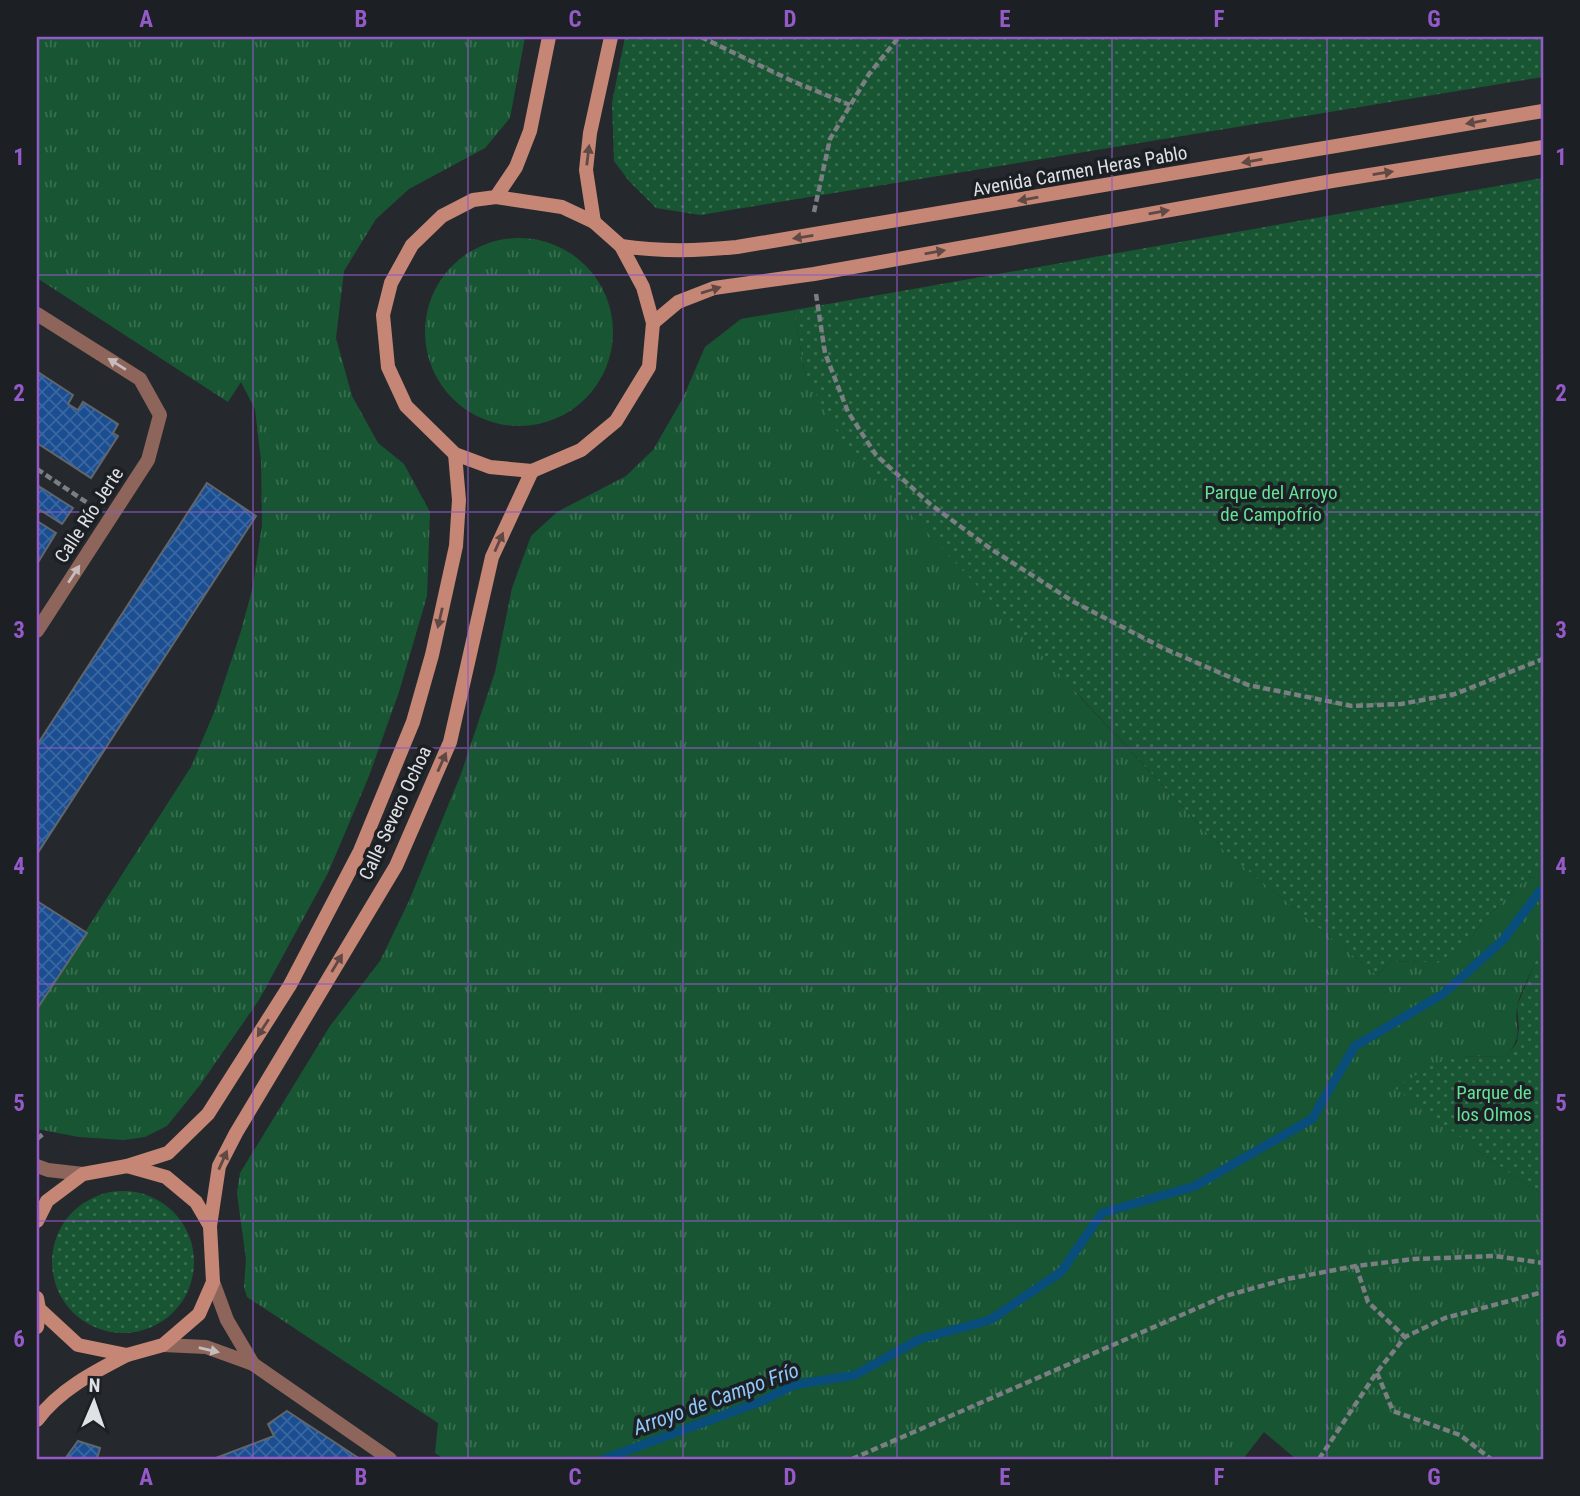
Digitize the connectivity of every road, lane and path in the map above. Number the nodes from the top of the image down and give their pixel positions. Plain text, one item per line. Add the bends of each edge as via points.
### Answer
1 (549, 37) edge
2 (611, 37) edge
3 (701, 37) edge
4 (899, 37) edge
5 (850, 105) junction
6 (1543, 111) edge
7 (1543, 147) edge
8 (496, 197) junction
9 (594, 222) junction
10 (809, 236) junction
11 (621, 246) junction
12 (814, 274) junction
13 (37, 314) edge
14 (653, 323) junction
15 (455, 454) junction
16 (37, 470) edge
17 (531, 471) junction
18 (110, 518) junction
19 (37, 631) edge
20 (1543, 659) edge
21 (44, 1133) dead end
22 (37, 1139) edge
23 (37, 1166) edge
24 (127, 1166) junction
25 (83, 1174) junction
26 (37, 1221) edge
27 (209, 1226) junction
28 (1543, 1263) edge
29 (1356, 1266) junction
30 (214, 1282) junction
31 (1543, 1292) edge
32 (38, 1303) edge
33 (37, 1327) edge
34 (1405, 1337) junction
35 (163, 1345) junction
36 (127, 1355) junction
37 (253, 1364) junction
38 (1377, 1372) junction
39 (37, 1420) edge
40 (390, 1459) edge
41 (852, 1459) edge
42 (1319, 1459) edge
43 (1491, 1459) edge

1 - 8 main road via 530,131 516,167
9 -> 2 main road via 586,170
3 - 5 path
4 - 5 path
5 - 10 path via 830,139
6 -> 10 main road, Avenida Carmen Heras Pablo
12 -> 7 main road
8 - 9 main road via 562,207
8 - 15 main road via 473,200 442,216 412,245 391,284 383,315 388,367 406,407
9 - 11 main road
10 -> 11 main road, Avenida Carmen Heras Pablo via 702,250 651,251
11 - 14 main road via 643,287
14 -> 12 main road via 678,302 714,288
12 - 20 path via 825,353 848,412 876,455 991,549 1074,602 1248,685 1352,706 1401,704 1455,694
18 -> 13 street, Calle Río Jerte via 148,460 160,415 140,379
14 - 17 main road via 649,367 616,421 581,450
15 - 17 main road via 490,467
15 -> 24 main road, Calle Severo Ochoa via 456,546 432,655 413,722 360,851 290,985 208,1114 168,1153
16 - 18 path
27 -> 17 main road, Calle Severo Ochoa via 219,1166 396,866 450,742 492,557
19 -> 18 street, Calle Río Jerte
21 - 22 path
23 - 25 street
24 - 25 main road, Calle Severo Ochoa
24 - 27 main road via 166,1177 196,1202
25 - 26 main road via 47,1201
27 - 30 main road
28 - 29 path via 1495,1256
29 - 34 path via 1368,1302
29 - 41 path via 1225,1296
30 - 35 main road via 199,1314
30 - 37 street via 227,1320
31 - 34 path via 1444,1318
32 - 33 main road
32 - 36 main road via 78,1345
34 - 38 path
35 - 36 main road
35 -> 37 street via 206,1347
36 - 39 main road via 85,1377 44,1409
37 - 40 street
38 - 42 path
38 - 43 path via 1393,1411 1460,1435

